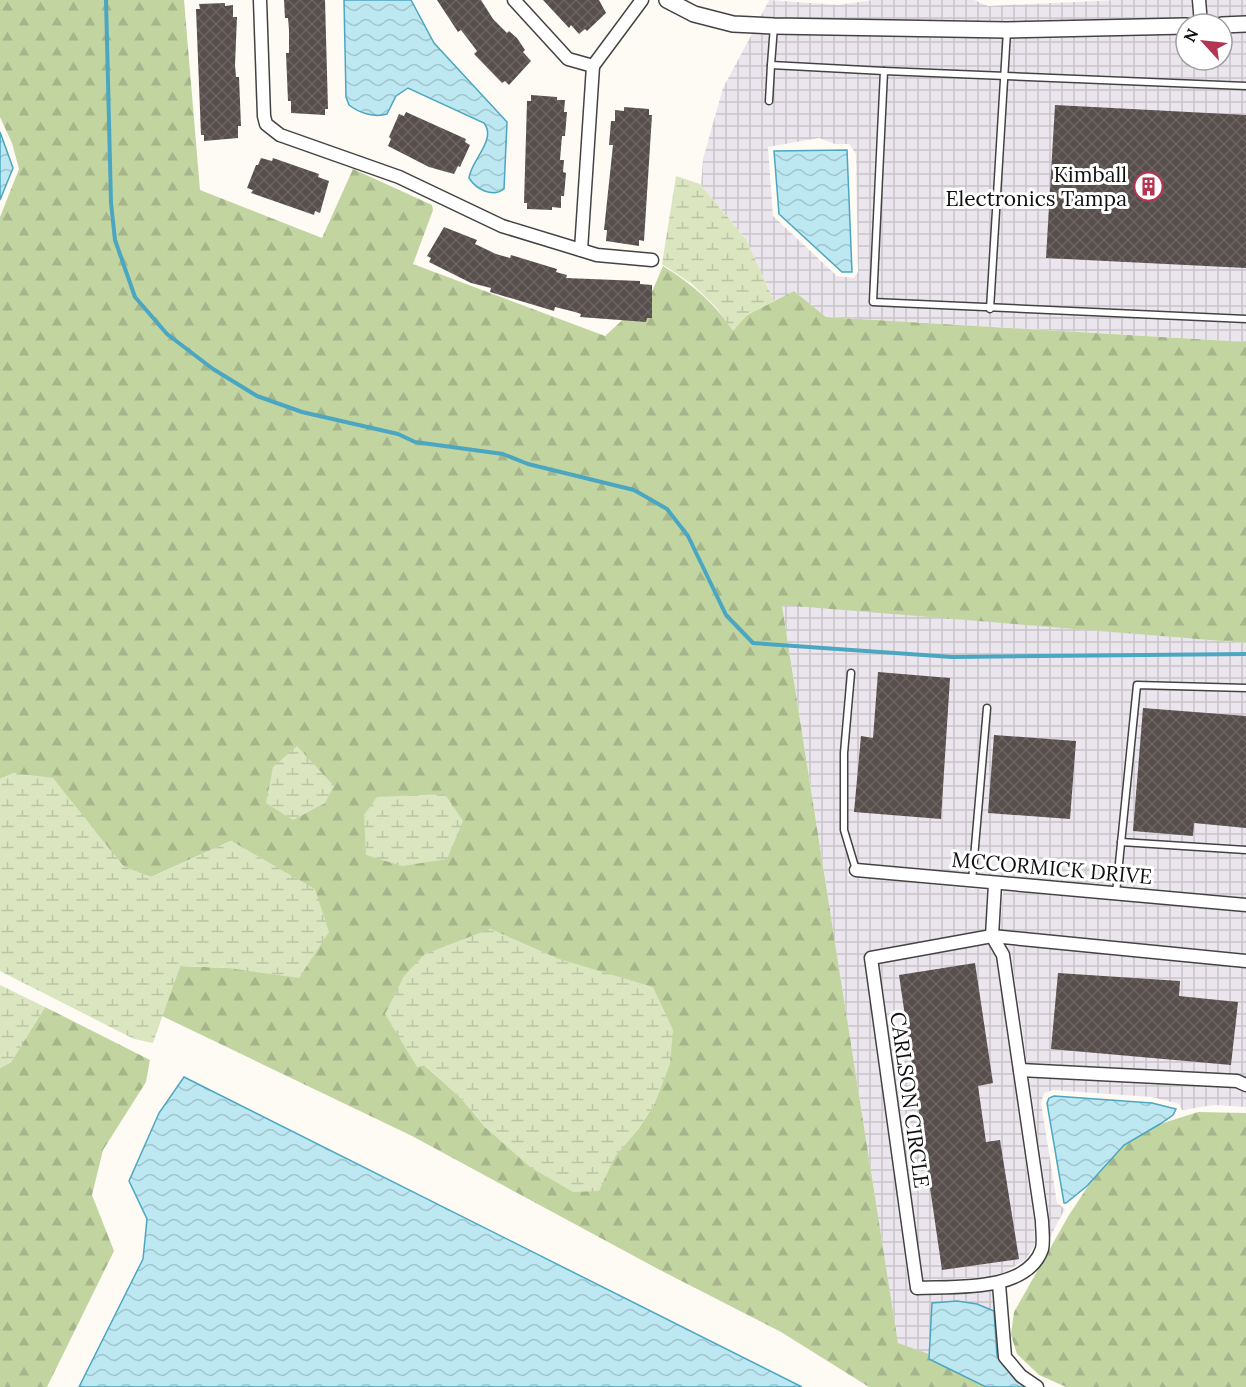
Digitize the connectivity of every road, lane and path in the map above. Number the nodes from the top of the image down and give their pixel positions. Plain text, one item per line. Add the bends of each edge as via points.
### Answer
1 (260, 0) edge
2 (514, 0) edge
3 (642, 0) edge
4 (667, 0) edge
5 (774, 26) junction
6 (1174, 26) edge
7 (1008, 30) junction
8 (771, 65) junction
9 (593, 66) junction
10 (884, 71) junction
11 (1005, 77) junction
12 (1246, 86) edge
13 (769, 101) dead end
14 (581, 250) junction
15 (652, 260) dead end
16 (990, 309) junction
17 (1246, 319) edge
18 (851, 673) dead end
19 (1246, 688) edge
20 (987, 708) dead end
21 (1121, 842) junction
22 (1246, 850) edge
23 (856, 870) joint
24 (972, 881) junction
25 (996, 884) junction
26 (1116, 893) junction
27 (1246, 905) edge
28 (992, 936) junction
29 (1246, 961) edge
30 (1020, 1070) junction
31 (1246, 1085) edge
32 (999, 1284) junction
33 (1038, 1387) edge

1 - 14 street via 264,116 274,131 399,177 502,226
2 - 9 street via 568,59
3 - 9 street
4 - 5 street via 694,14 733,24
5 - 7 street
5 - 8 lane
6 - 7 street
7 - 11 lane
8 - 10 lane
8 - 13 lane
9 - 14 street
10 - 11 lane
10 - 16 lane via 873,302
11 - 12 lane
11 - 16 lane
14 - 15 street
16 - 17 lane
18 - 23 lane via 844,753 844,831
19 - 21 lane via 1137,685
20 - 24 lane
21 - 22 lane
21 - 26 lane
23 - 24 street, MCCORMICK DRIVE
24 - 25 street, MCCORMICK DRIVE
25 - 26 street, MCCORMICK DRIVE
25 - 28 street, CARLSON CIRCLE
26 - 27 street, MCCORMICK DRIVE
28 - 29 street, CARLSON CIRCLE
28 - 30 street, CARLSON CIRCLE via 1003,955
28 - 32 street, CARLSON CIRCLE via 871,958 917,1288
30 - 31 street via 1237,1081
30 - 32 street, CARLSON CIRCLE via 1042,1221 1042,1248 1031,1266
32 - 33 street via 1005,1356

